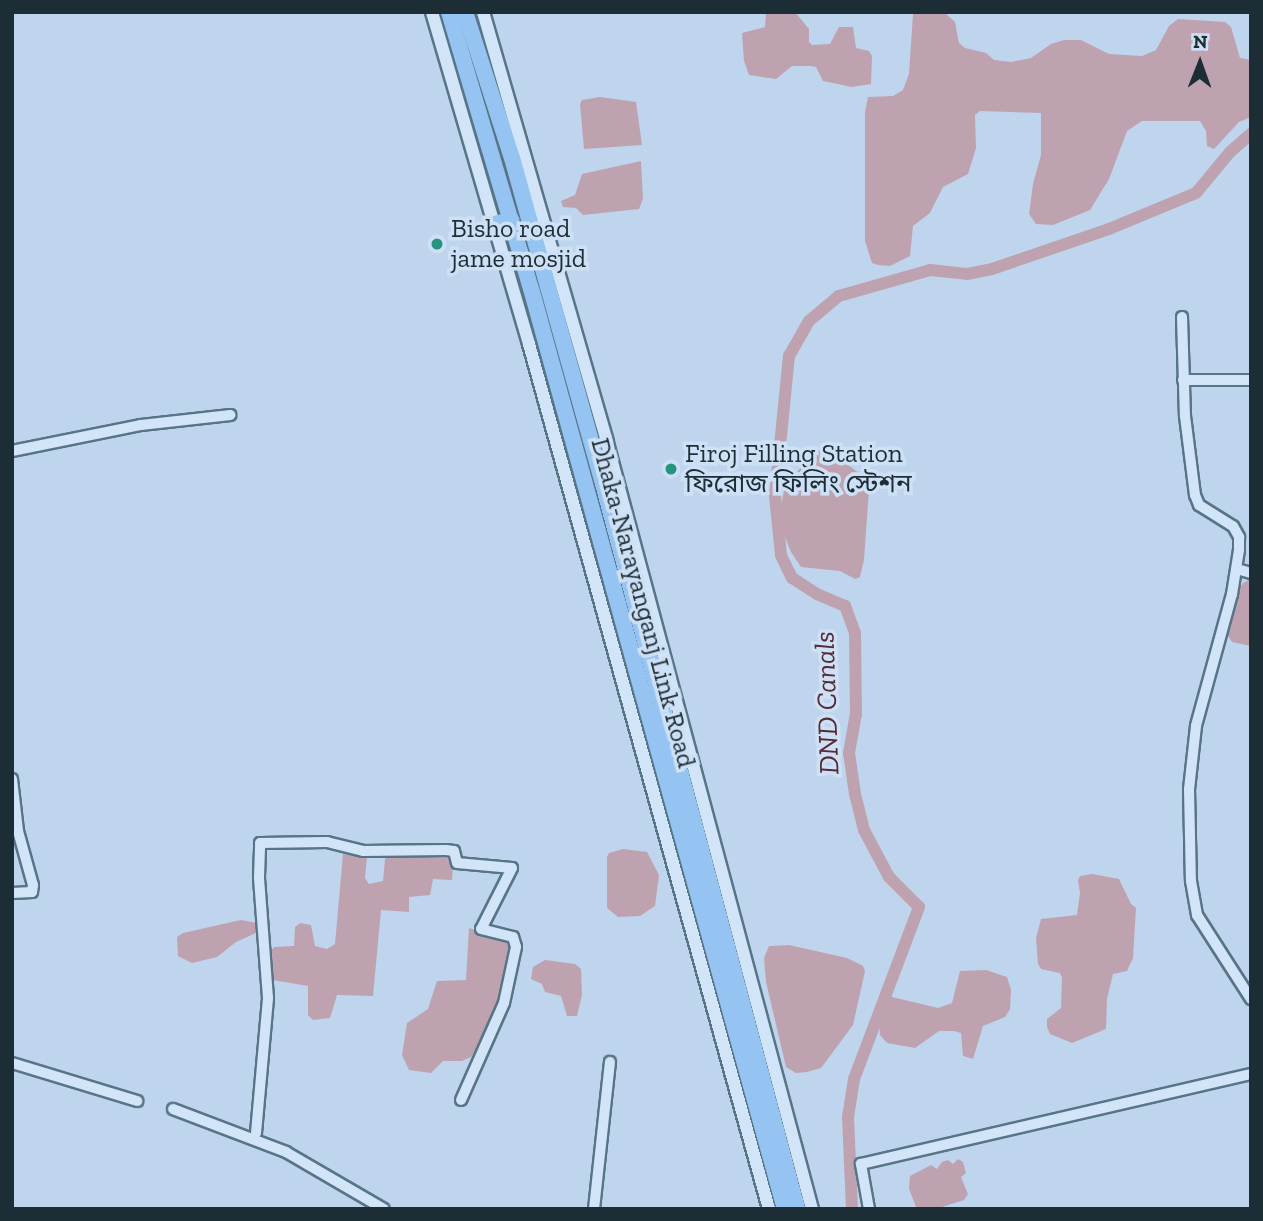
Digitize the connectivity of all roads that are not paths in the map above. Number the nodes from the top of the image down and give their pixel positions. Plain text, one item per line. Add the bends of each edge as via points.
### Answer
1 (432, 12) edge
2 (449, 12) edge
3 (465, 12) edge
4 (483, 12) edge
5 (499, 97) junction
6 (512, 220) junction
7 (494, 225) junction
8 (1182, 317) dead end
9 (537, 342) junction
10 (1183, 380) junction
11 (1251, 380) edge
12 (230, 415) dead end
13 (12, 451) edge
14 (1237, 569) junction
15 (1251, 573) edge
16 (611, 578) junction
17 (594, 582) junction
18 (12, 779) edge
19 (699, 874) junction
20 (12, 893) edge
21 (712, 922) junction
22 (1251, 999) edge
23 (610, 1062) dead end
24 (12, 1063) edge
25 (1251, 1074) edge
26 (461, 1100) dead end
27 (137, 1101) dead end
28 (173, 1109) dead end
29 (256, 1133) dead end
30 (384, 1209) edge
31 (594, 1209) edge
32 (769, 1209) edge
33 (785, 1209) edge
34 (797, 1209) edge
35 (812, 1209) edge
36 (869, 1209) edge

1 - 7 street
2 - 6 main road, Dhaka-Narayanganj Link Road
3 - 5 main road, Dhaka-Narayanganj Link Road
4 - 5 street
5 - 19 main road, Dhaka-Narayanganj Link Road via 631,563
6 - 7 main road
6 - 9 main road, Dhaka-Narayanganj Link Road
7 - 9 street
8 - 10 street
9 - 16 main road, Dhaka-Narayanganj Link Road
9 - 17 street
10 - 11 street
10 - 14 street via 1195,495 1199,505 1233,526 1239,537
12 - 13 street via 141,425
14 - 15 street
14 - 22 street via 1196,726 1189,789 1189,859 1197,915
16 - 17 main road
16 - 19 main road, Dhaka-Narayanganj Link Road
17 - 19 street
18 - 20 street via 18,831 33,885 32,892
19 - 21 main road, Dhaka-Narayanganj Link Road
19 - 32 street
19 - 35 street
21 - 33 main road, Dhaka-Narayanganj Link Road
21 - 34 main road, Dhaka-Narayanganj Link Road
23 - 31 street
24 - 27 street
25 - 36 street via 861,1164
26 - 29 street via 504,1003 516,947 513,937 481,929 512,868 457,863 454,851 446,850 363,851 327,842 260,843 268,999
28 - 30 street via 286,1152

